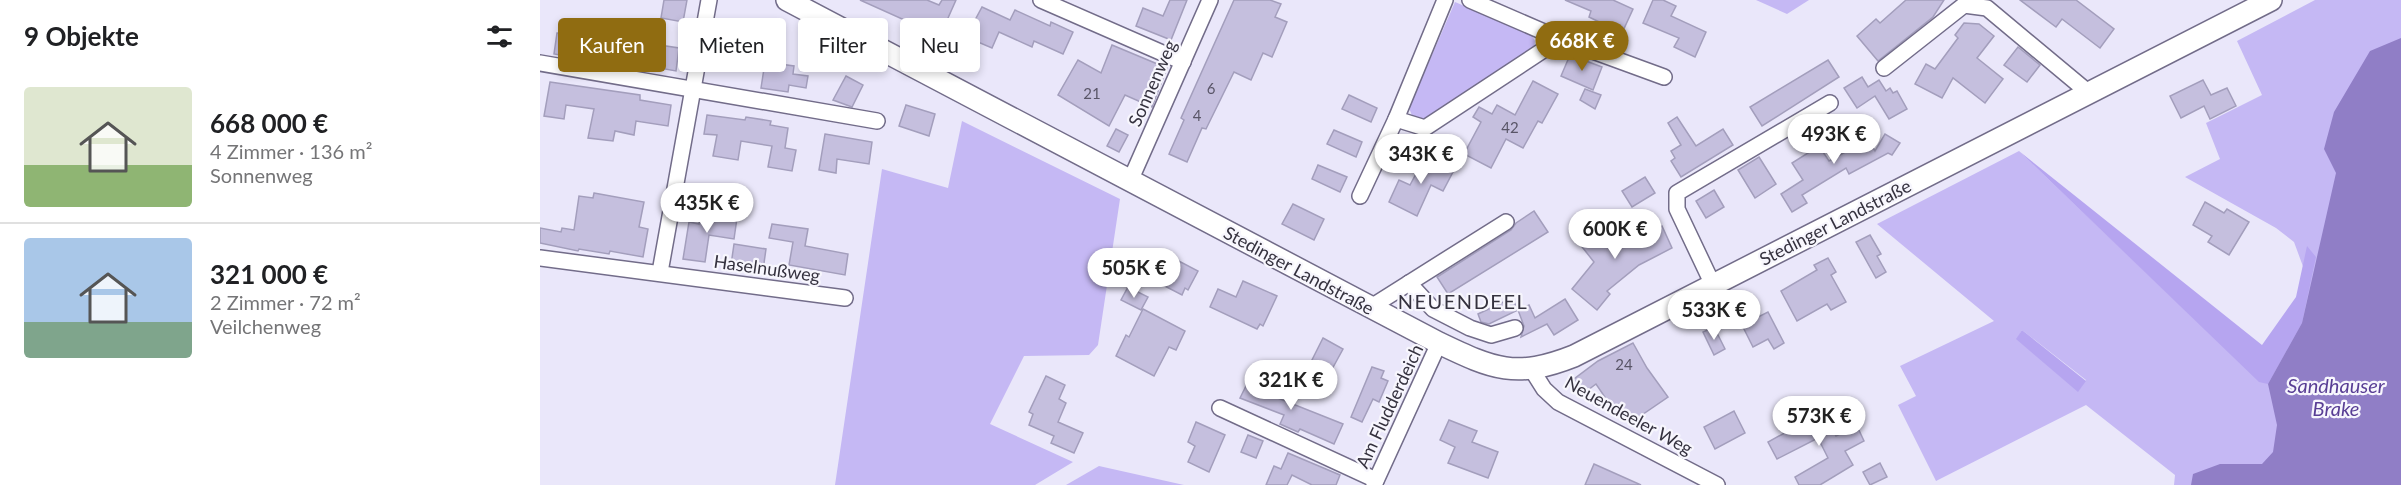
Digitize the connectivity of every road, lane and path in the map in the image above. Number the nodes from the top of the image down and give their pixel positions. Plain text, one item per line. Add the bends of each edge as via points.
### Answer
1 (709, 0) edge
2 (787, 0) edge
3 (1041, 0) edge
4 (1210, 0) edge
5 (1445, 0) edge
6 (1470, 0) edge
7 (2271, 0) edge
8 (1560, 39) junction
9 (1183, 62) junction
10 (540, 63) edge
11 (1884, 68) dead end
12 (1664, 77) dead end
13 (693, 90) junction
14 (2089, 93) junction
15 (1830, 103) dead end
16 (1396, 119) junction
17 (877, 121) dead end
18 (1130, 181) junction
19 (1360, 196) dead end
20 (1506, 222) dead end
21 (540, 258) edge
22 (660, 272) junction
23 (1409, 283) junction
24 (1713, 285) junction
25 (845, 298) dead end
26 (1371, 307) junction
27 (1515, 328) dead end
28 (1439, 343) junction
29 (1532, 370) junction
30 (1220, 408) dead end
31 (1375, 482) edge
32 (1717, 485) edge

1 - 13 street
2 - 18 main road, Stedinger Landstraße
3 - 9 street
4 - 9 street, Sonnenweg
5 - 16 street
6 - 8 street
7 - 14 main road, Stedinger Landstraße
8 - 12 street
8 - 16 street via 1425,128
9 - 18 street, Sonnenweg
10 - 13 street
11 - 14 street via 1964,5 1987,8
13 - 17 street
13 - 22 street
14 - 24 main road, Stedinger Landstraße
15 - 24 street via 1677,193 1677,209
16 - 19 street
18 - 26 main road, Stedinger Landstraße
20 - 23 street
21 - 22 street, Haselnußweg
22 - 25 street, Haselnußweg
23 - 26 street
23 - 27 street via 1433,309 1470,328 1491,335
24 - 29 main road, Stedinger Landstraße via 1574,356
26 - 28 main road, Stedinger Landstraße
28 - 29 main road, Stedinger Landstraße via 1489,365
28 - 31 street, Am Fludderdeich
29 - 32 street, Neuendeeler Weg via 1558,402
30 - 31 street

